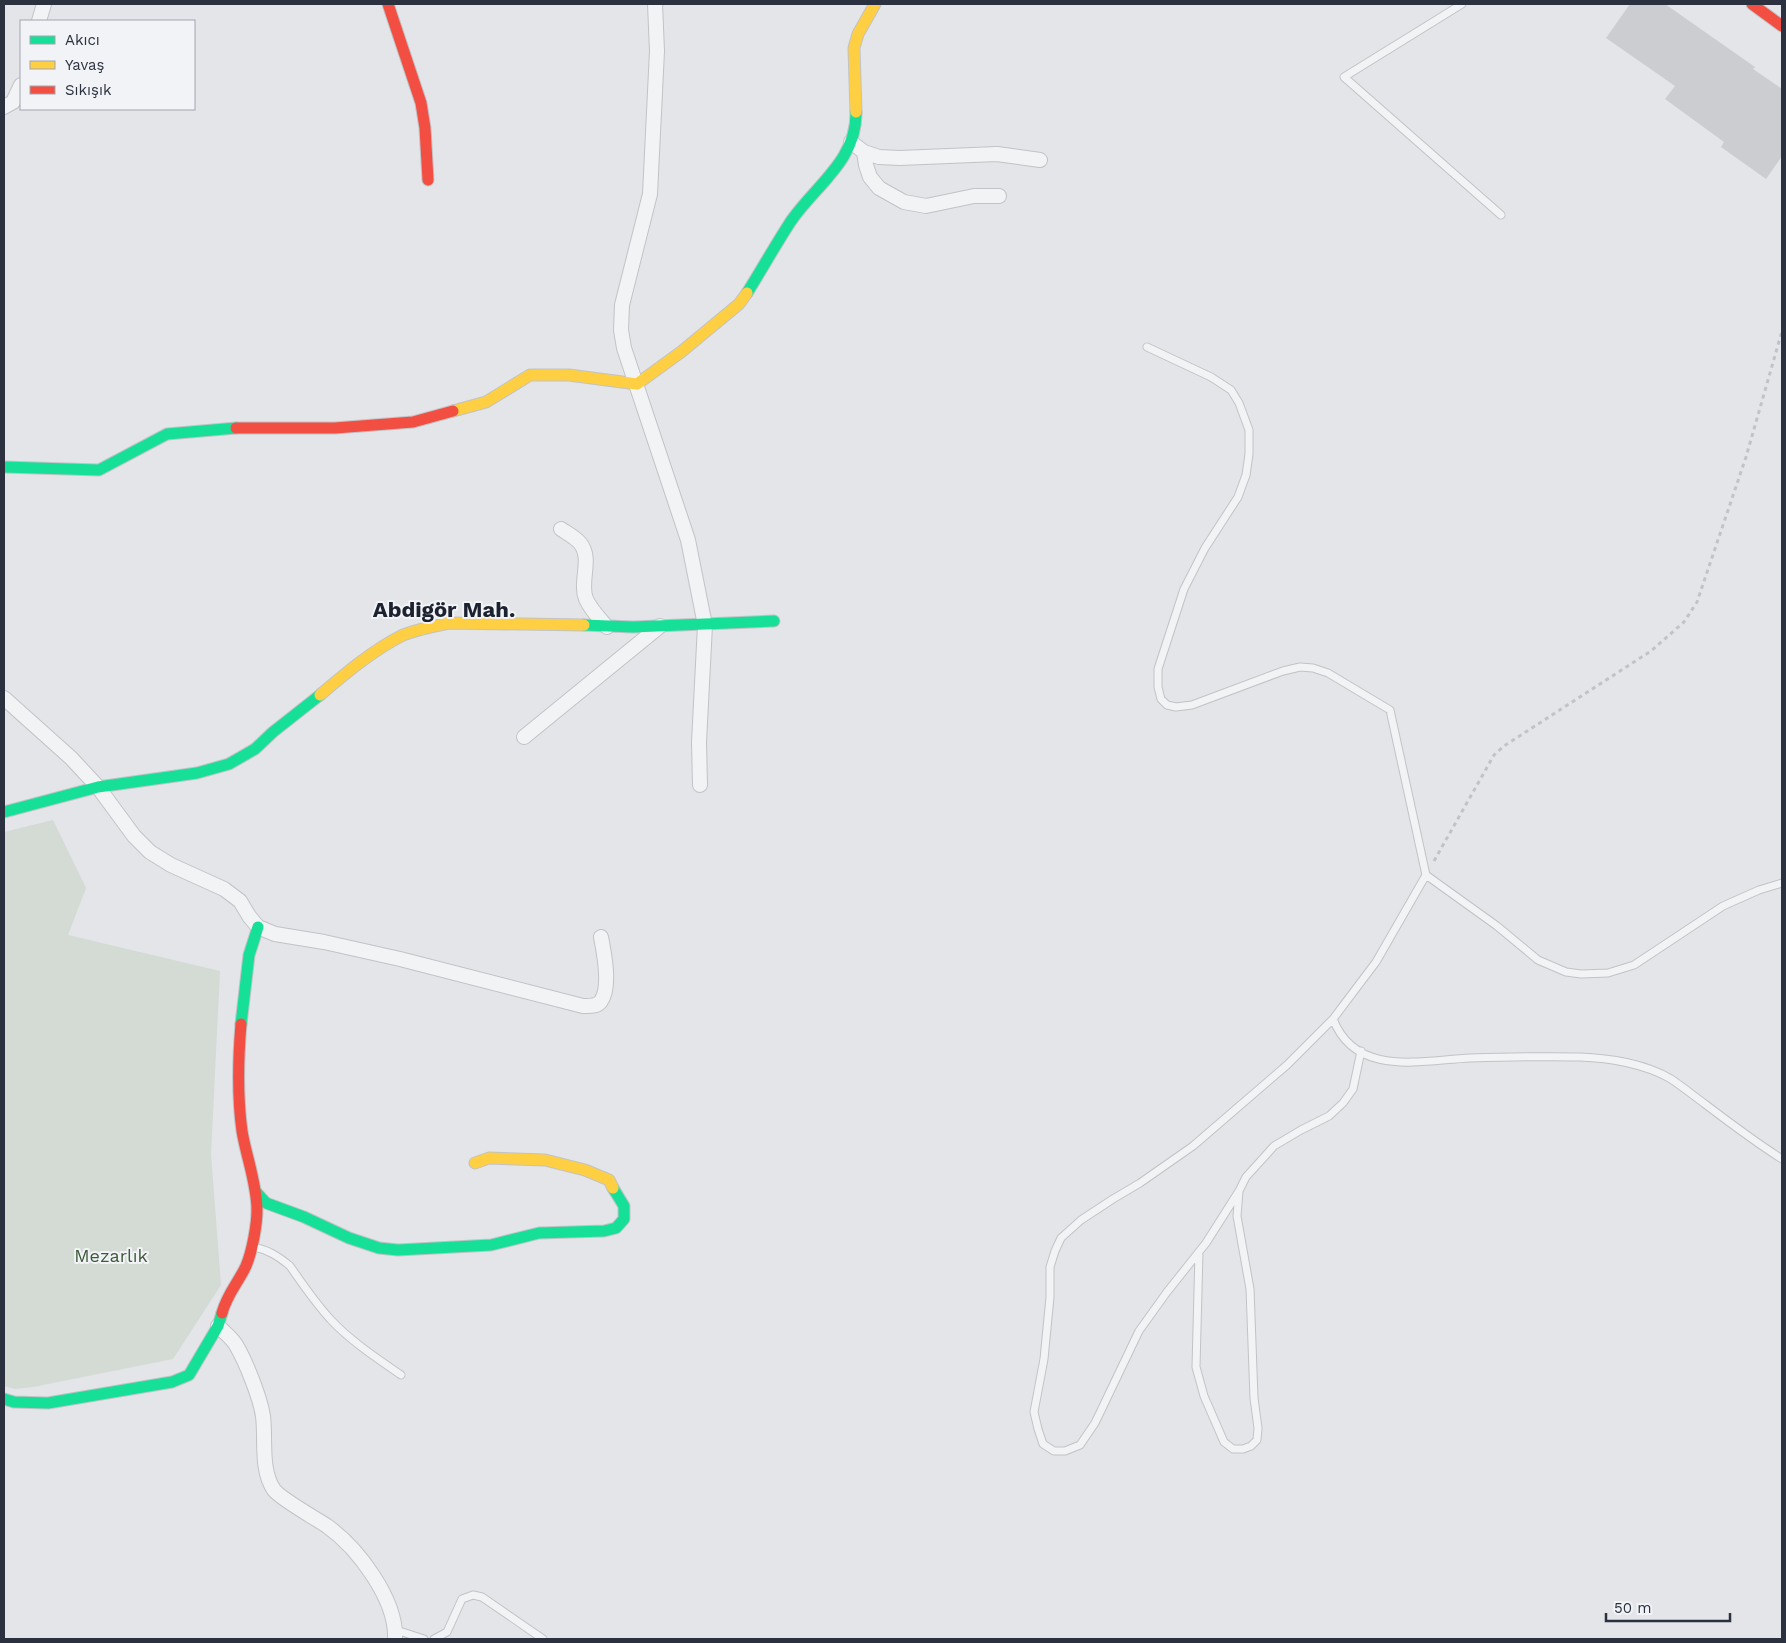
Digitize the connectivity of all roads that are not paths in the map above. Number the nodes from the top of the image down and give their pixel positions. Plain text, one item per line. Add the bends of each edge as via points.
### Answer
1 (44, 4) edge
2 (388, 4) edge
3 (654, 4) edge
4 (875, 4) edge
5 (1462, 4) edge
6 (1752, 4) edge
7 (39, 20) edge
8 (1782, 26) edge
9 (20, 87) edge
10 (4, 107) edge
11 (852, 142) junction
12 (864, 152) junction
13 (1040, 160) dead end
14 (428, 180) dead end
15 (999, 196) dead end
16 (1501, 215) dead end
17 (1147, 347) dead end
18 (637, 384) junction
19 (4, 467) edge
20 (561, 529) dead end
21 (774, 622) dead end
22 (705, 625) junction
23 (660, 626) junction
24 (607, 627) junction
25 (4, 698) edge
26 (524, 737) dead end
27 (700, 785) dead end
28 (98, 787) junction
29 (4, 812) edge
30 (1426, 875) junction
31 (1782, 883) edge
32 (258, 927) junction
33 (601, 936) dead end
34 (1334, 1019) junction
35 (1361, 1052) junction
36 (1782, 1159) edge
37 (475, 1163) dead end
38 (1239, 1191) junction
39 (256, 1192) junction
40 (251, 1247) junction
41 (1199, 1252) junction
42 (218, 1326) junction
43 (401, 1375) dead end
44 (4, 1399) edge
45 (396, 1635) edge
46 (424, 1639) edge
47 (434, 1639) edge
48 (543, 1639) edge

1 - 7 street
2 - 14 street via 422,104
3 - 18 street via 657,51 650,194 622,305 624,348
4 - 11 street via 854,48 856,125
5 - 16 lane via 1344,76
6 - 8 street
9 - 10 street via 13,102
11 - 12 street
11 - 18 street via 846,155 792,220 739,304
12 - 13 street via 900,158 997,154
12 - 15 street via 870,177 879,188 904,202 926,206 974,196
17 - 30 lane via 1231,390 1249,430 1246,475 1238,497 1205,548 1184,589 1158,669 1161,699 1176,707 1192,705 1300,667 1328,673 1390,710
18 - 19 street via 569,375 530,375 486,402 413,422 335,428 238,428 167,434 99,470
18 - 22 street via 688,540
20 - 24 street via 579,542 585,552 586,598
21 - 22 street
22 - 23 street
22 - 27 street
23 - 24 street
23 - 26 street
24 - 28 street via 449,623 428,627 404,635 367,657 255,749 229,764 197,773
25 - 28 street
28 - 29 street
28 - 32 street via 150,852 240,900
30 - 31 lane via 1538,960 1566,972 1582,974 1608,973 1634,965 1723,906
30 - 34 lane via 1376,962
32 - 33 street via 275,934 391,957 583,1006 601,1001 605,988
32 - 39 street via 250,955 238,1064 242,1129
34 - 35 lane via 1339,1032
34 - 41 lane via 1288,1065 1193,1146 1081,1220 1061,1238 1050,1267 1044,1359 1034,1412 1043,1444 1054,1451 1080,1445 1095,1423 1139,1331
35 - 36 lane via 1386,1061 1406,1063 1472,1058 1582,1057 1646,1068 1671,1079
35 - 38 lane via 1353,1089 1343,1103 1329,1116 1274,1146 1246,1176
37 - 39 street via 489,1158 545,1160 585,1170 609,1180 624,1206 624,1219 616,1228 604,1231 539,1233 491,1245 398,1250 379,1248 349,1238 266,1203
38 - 41 lane
38 - 41 lane via 1237,1216 1250,1289 1258,1428 1257,1440 1243,1449 1232,1449 1224,1442 1204,1396 1196,1366
39 - 40 street
40 - 42 street via 246,1264 226,1299
40 - 43 lane via 266,1249 290,1266 332,1322
42 - 44 street via 189,1375 172,1382 48,1403
42 - 45 street via 236,1344 260,1398 265,1465 275,1490 352,1547 379,1586 390,1609
45 - 46 lane
47 - 48 lane via 447,1632 462,1599 473,1595 482,1597

